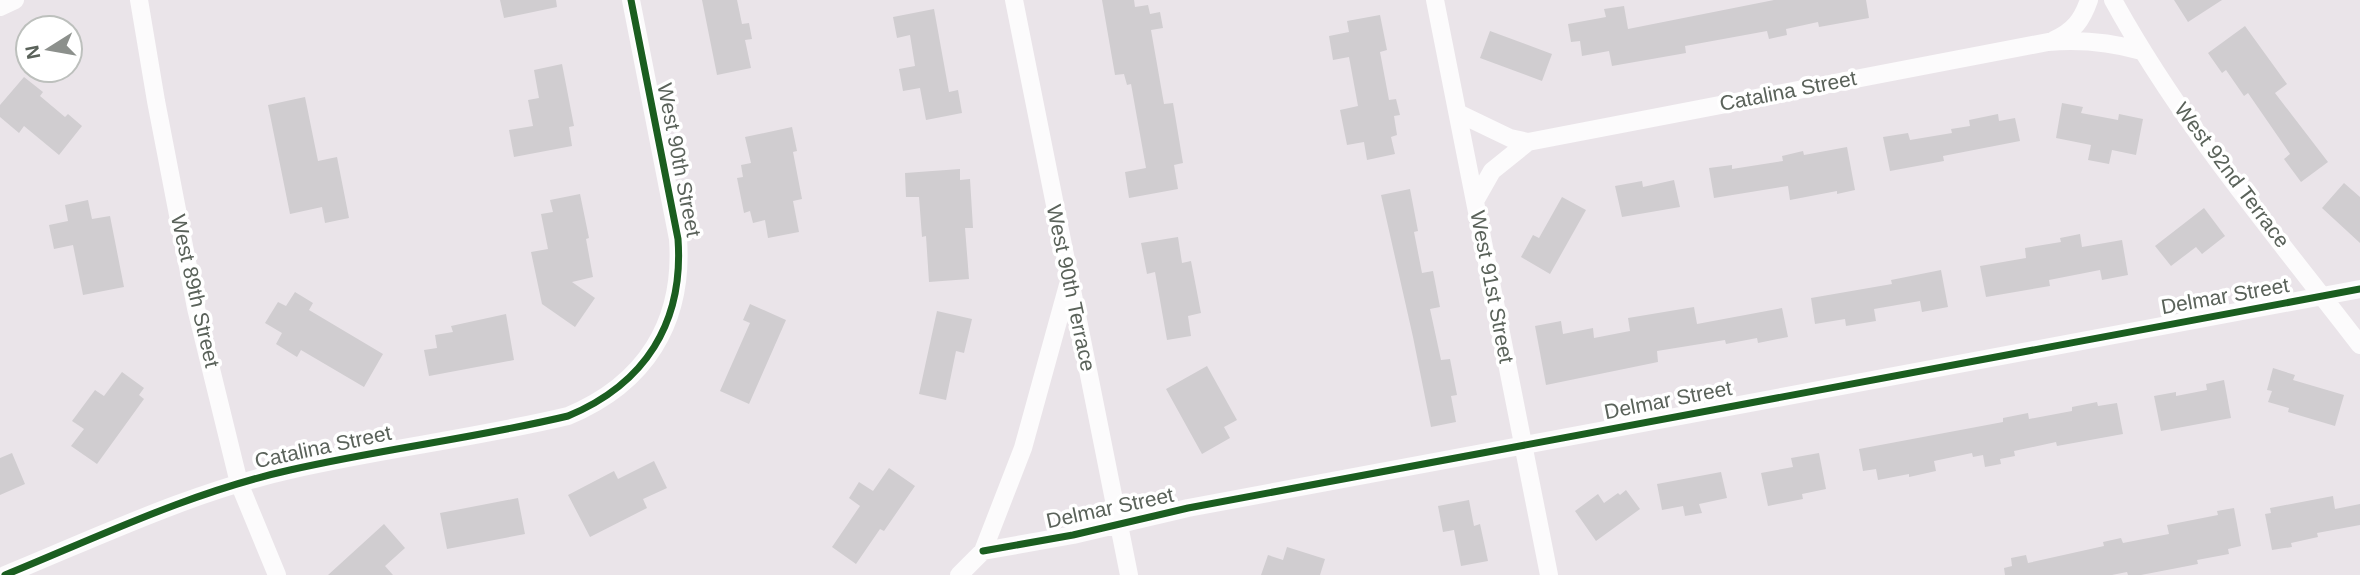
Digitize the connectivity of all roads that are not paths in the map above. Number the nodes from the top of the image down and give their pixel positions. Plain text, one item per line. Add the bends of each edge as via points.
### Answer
1 (15, 0) edge
2 (139, 0) edge
3 (631, 0) edge
4 (1014, 0) edge
5 (1435, 0) edge
6 (2089, 0) edge
7 (2113, 0) edge
8 (0, 7) edge
9 (2048, 42) junction
10 (2142, 51) junction
11 (1458, 113) junction
12 (1528, 142) junction
13 (1475, 201) junction
14 (1069, 282) junction
15 (2360, 289) edge
16 (2323, 296) junction
17 (2360, 345) edge
18 (645, 362) joint
19 (1523, 445) junction
20 (239, 483) junction
21 (1119, 524) junction
22 (983, 551) junction
23 (5, 575) edge
24 (276, 575) edge
25 (959, 575) edge
26 (1129, 575) edge
27 (1549, 575) edge

1 - 8 street
2 - 20 street, West 89th Street via 196,308
3 - 18 street, West 90th Street via 680,263 667,325
4 - 14 street, West 90th Terrace
5 - 11 street, West 91st Street
6 - 9 street, Catalina Street via 2073,30
7 - 10 street, West 92nd Terrace
9 - 10 street, Catalina Street via 2094,40
9 - 12 street, Catalina Street
10 - 16 street, West 92nd Terrace via 2224,168
11 - 12 street, Catalina Street
11 - 13 street, West 91st Street
12 - 13 street, Catalina Street via 1492,172
13 - 19 street, West 91st Street
14 - 21 street, West 90th Terrace
14 - 22 street via 1023,448
15 - 16 street, Delmar Street
16 - 17 street, West 92nd Terrace
16 - 19 street, Delmar Street
18 - 20 street, Catalina Street via 621,387 568,416
19 - 21 street, Delmar Street
19 - 27 street, West 91st Street
20 - 23 street, Catalina Street
20 - 24 street, West 89th Street
21 - 22 street, Delmar Street
21 - 26 street, West 90th Terrace
22 - 25 street

